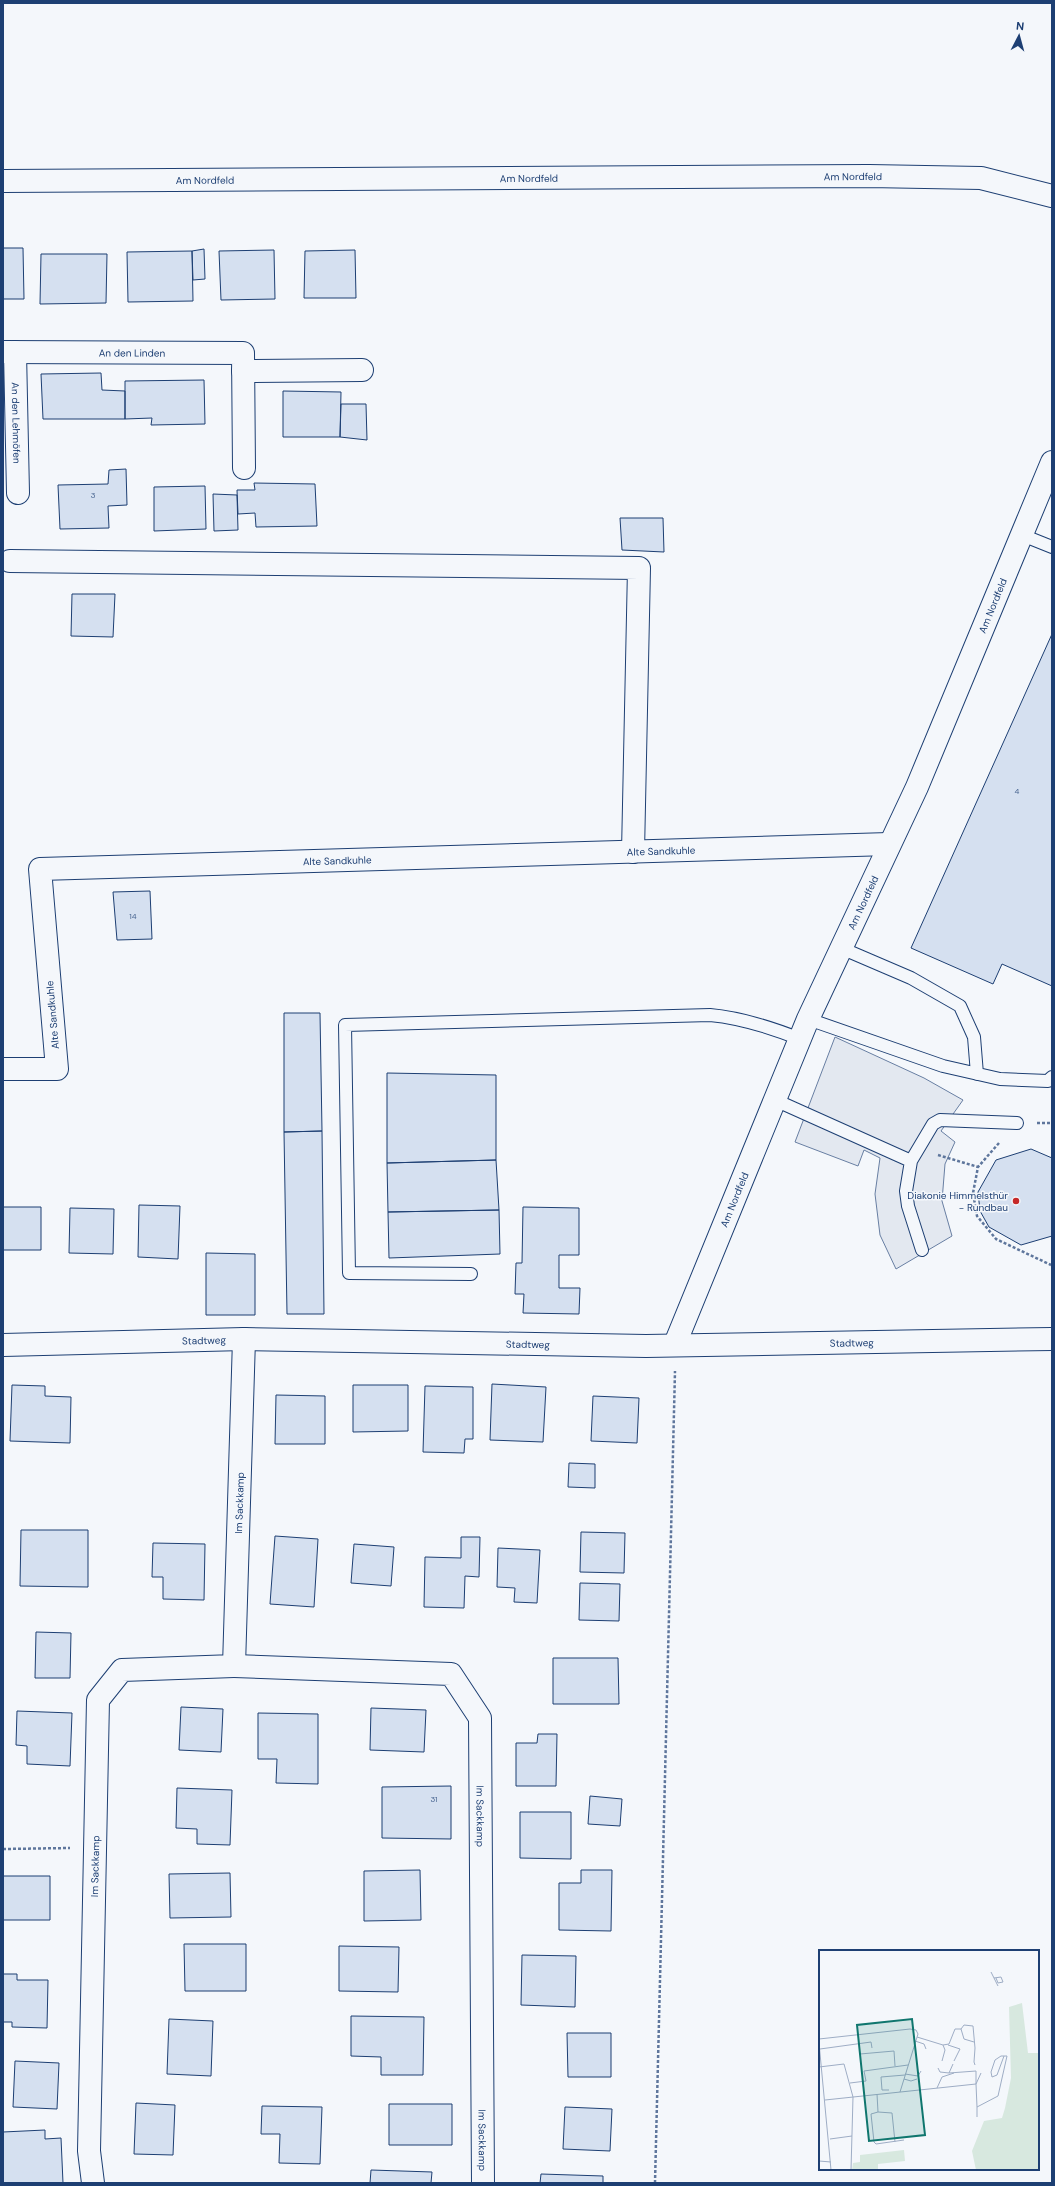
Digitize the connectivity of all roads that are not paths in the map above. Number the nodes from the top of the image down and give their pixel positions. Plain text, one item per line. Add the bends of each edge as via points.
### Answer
1 (3, 181) edge
2 (1052, 196) edge
3 (9, 352) edge
4 (362, 370) dead end
5 (243, 371) junction
6 (1052, 462) edge
7 (244, 468) dead end
8 (18, 493) dead end
9 (1022, 535) junction
10 (1052, 547) edge
11 (10, 562) dead end
12 (889, 844) junction
13 (633, 852) junction
14 (841, 948) junction
15 (808, 1018) junction
16 (800, 1039) junction
17 (3, 1069) edge
18 (977, 1074) junction
19 (1052, 1077) edge
20 (775, 1100) junction
21 (1017, 1123) road end
22 (911, 1161) junction
23 (922, 1250) dead end
24 (471, 1274) dead end
25 (244, 1339) junction
26 (1052, 1339) edge
27 (675, 1344) junction
28 (3, 1345) edge
29 (234, 1666) junction
30 (93, 2183) edge
31 (483, 2183) edge

1 - 2 street, Am Nordfeld via 869,176 982,178
3 - 5 street, An den Linden via 243,353
3 - 8 street, An den Lehmöfen
4 - 5 street
5 - 7 street, An den Linden
6 - 9 street, Am Nordfeld
9 - 10 lane
9 - 12 street, Am Nordfeld via 917,786
11 - 13 street via 639,568
12 - 13 street, Alte Sandkuhle
12 - 14 street, Am Nordfeld
13 - 17 street, Alte Sandkuhle via 40,869 57,1069
14 - 15 street, Am Nordfeld
14 - 18 lane via 911,978 960,1006 974,1037
15 - 16 street, Am Nordfeld
15 - 18 lane via 943,1066
16 - 20 street, Am Nordfeld
16 - 24 lane via 766,1026 710,1015 345,1025 349,1273
18 - 19 lane via 1000,1079 1048,1081
20 - 22 lane
20 - 27 street, Am Nordfeld
21 - 22 lane via 940,1120 933,1124
22 - 23 lane via 906,1191
25 - 27 street, Stadtweg via 638,1346
25 - 28 street, Stadtweg
25 - 29 street, Im Sackkamp
26 - 27 street, Stadtweg
29 - 30 street, Im Sackkamp via 122,1670 98,1700 89,2151
29 - 31 street, Im Sackkamp via 451,1674 480,1718

